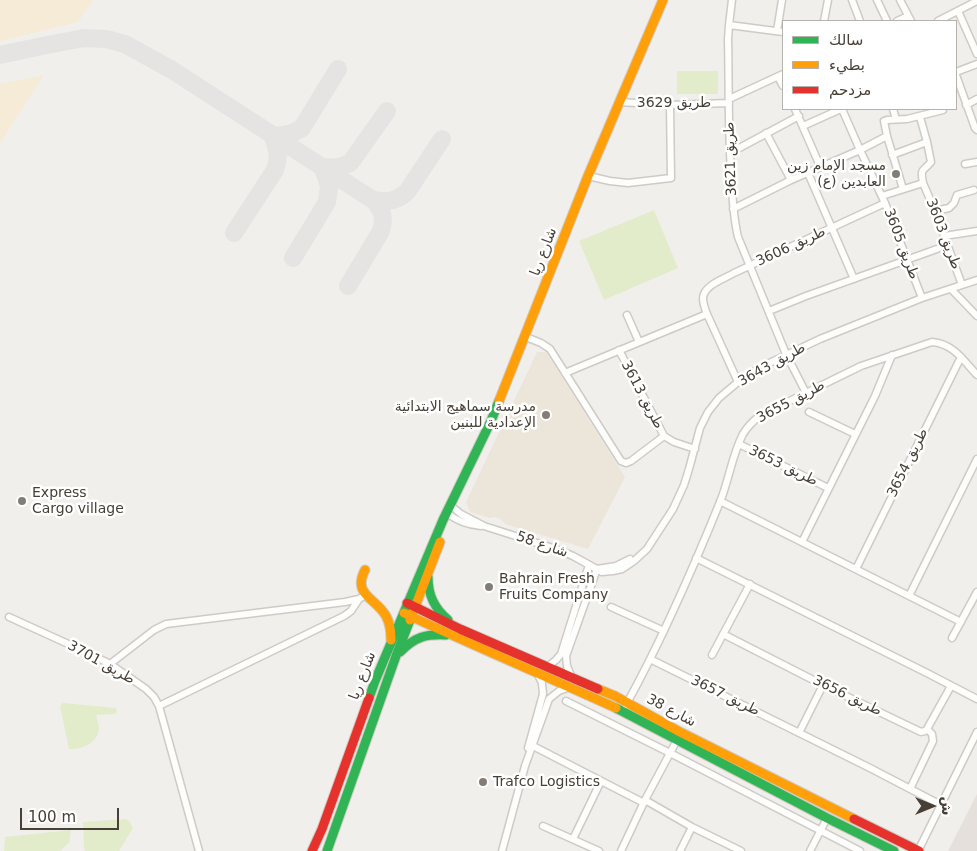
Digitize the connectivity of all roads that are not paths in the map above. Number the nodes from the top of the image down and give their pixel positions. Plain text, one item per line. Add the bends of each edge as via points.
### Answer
1 (663, 0) edge
2 (732, 0) edge
3 (782, 0) edge
4 (828, 0) edge
5 (852, 0) edge
6 (877, 0) edge
7 (901, 0) edge
8 (977, 1) edge
9 (958, 11) junction
10 (909, 19) edge
11 (824, 20) edge
12 (860, 20) edge
13 (887, 20) edge
14 (940, 20) edge
15 (729, 25) junction
16 (780, 32) edge
17 (977, 32) edge
18 (969, 35) junction
19 (977, 54) edge
20 (977, 64) edge
21 (957, 74) edge
22 (781, 76) edge
23 (957, 77) edge
24 (977, 99) edge
25 (729, 101) junction
26 (619, 102) junction
27 (670, 105) junction
28 (966, 105) junction
29 (796, 110) edge
30 (839, 110) edge
31 (841, 110) edge
32 (893, 110) edge
33 (928, 111) edge
34 (799, 116) junction
35 (920, 116) junction
36 (896, 119) junction
37 (803, 126) junction
38 (977, 130) edge
39 (766, 133) junction
40 (887, 136) junction
41 (927, 142) junction
42 (860, 150) junction
43 (730, 153) junction
44 (892, 155) junction
45 (977, 162) edge
46 (965, 164) dead end
47 (820, 166) junction
48 (808, 173) junction
49 (588, 176) junction
50 (791, 180) junction
51 (923, 183) junction
52 (903, 190) junction
53 (974, 190) dead end
54 (882, 196) junction
55 (885, 203) junction
56 (733, 209) junction
57 (935, 211) junction
58 (832, 228) junction
59 (977, 231) edge
60 (944, 236) junction
61 (948, 245) junction
62 (907, 261) junction
63 (750, 266) junction
64 (854, 279) junction
65 (977, 280) edge
66 (962, 285) junction
67 (951, 289) junction
68 (922, 298) junction
69 (769, 311) junction
70 (707, 314) junction
71 (627, 315) dead end
72 (977, 316) edge
73 (526, 337) junction
74 (639, 342) junction
75 (619, 350) junction
76 (786, 354) junction
77 (892, 355) junction
78 (961, 357) junction
79 (565, 373) junction
80 (977, 374) edge
81 (738, 382) junction
82 (806, 393) junction
83 (809, 412) dead end
84 (855, 434) junction
85 (664, 436) junction
86 (739, 444) junction
87 (695, 449) junction
88 (977, 459) edge
89 (828, 488) junction
90 (720, 501) junction
91 (449, 509) junction
92 (802, 542) junction
93 (696, 558) junction
94 (589, 565) junction
95 (429, 569) junction
96 (597, 569) junction
97 (856, 569) junction
98 (365, 570) dead end
99 (750, 584) junction
100 (977, 592) edge
101 (909, 596) junction
102 (362, 597) junction
103 (411, 605) junction
104 (610, 608) dead end
105 (407, 615) junction
106 (8, 617) dead end
107 (961, 622) junction
108 (460, 629) junction
109 (664, 631) junction
110 (723, 634) junction
111 (453, 636) junction
112 (952, 638) dead end
113 (390, 646) junction
114 (712, 655) dead end
115 (396, 656) junction
116 (650, 659) junction
117 (110, 664) junction
118 (547, 667) junction
119 (536, 671) junction
120 (571, 682) junction
121 (823, 685) junction
122 (951, 686) junction
123 (977, 699) edge
124 (566, 702) dead end
125 (159, 706) junction
126 (624, 707) junction
127 (927, 729) junction
128 (977, 732) edge
129 (799, 733) junction
130 (677, 740) junction
131 (533, 746) junction
132 (670, 753) junction
133 (525, 766) junction
134 (601, 781) junction
135 (910, 789) junction
136 (644, 802) junction
137 (941, 805) junction
138 (827, 818) junction
139 (543, 826) dead end
140 (692, 828) junction
141 (820, 830) junction
142 (573, 839) junction
143 (199, 851) edge
144 (312, 851) edge
145 (327, 851) edge
146 (502, 851) edge
147 (599, 851) edge
148 (621, 851) edge
149 (680, 851) edge
150 (741, 851) edge
151 (810, 851) edge
152 (860, 851) edge
153 (894, 851) edge
154 (919, 851) edge

1 - 26 main road, شارع ريا
2 - 15 street, طريق 3621
3 - 16 street
4 - 11 street
5 - 12 street
6 - 13 street
7 - 10 street
8 - 9 street
9 - 14 street
9 - 18 street
15 - 16 street
15 - 25 street, طريق 3621
17 - 18 street
18 - 19 street
20 - 21 street
22 - 25 street, طريق 3629
23 - 28 street
24 - 28 street
25 - 27 street, طريق 3629
25 - 43 street, طريق 3621
26 - 27 street, طريق 3629
26 - 49 main road, شارع ريا
27 - 49 street via 671,178 628,183
28 - 38 street
29 - 34 street
30 - 37 street
31 - 42 street, طريق 3605
32 - 36 street
33 - 35 street
34 - 37 street
34 - 39 street
35 - 36 street
35 - 41 street, طريق 3603
36 - 40 street via 884,121
37 - 47 street
39 - 43 street
39 - 50 street
40 - 42 street
40 - 44 street
41 - 44 street
41 - 51 street, طريق 3603 via 931,162 922,172
42 - 47 street
42 - 54 street, طريق 3605
43 - 56 street, طريق 3621
44 - 52 street
45 - 46 street
47 - 48 street
48 - 50 street
48 - 58 street, طريق 3606
49 - 73 main road, شارع ريا
50 - 56 street
51 - 52 street, طريق 3603
51 - 57 street, طريق 3603
52 - 54 street, طريق 3603
53 - 57 street via 957,195 949,208
54 - 55 street, طريق 3605
55 - 58 street, طريق 3606
55 - 62 street, طريق 3605
56 - 63 street, طريق 3621 via 738,237
57 - 60 street, طريق 3603
58 - 63 street, طريق 3606
58 - 64 street, طريق 3606
59 - 60 street
60 - 61 street, طريق 3603
61 - 62 street
61 - 66 street, طريق 3603
62 - 64 street
62 - 68 street, طريق 3605
63 - 69 street, طريق 3621
63 - 70 street via 706,290 703,297
64 - 69 street
65 - 66 street, طريق 3643
66 - 67 street, طريق 3643
67 - 68 street, طريق 3643
67 - 72 street
68 - 76 street, طريق 3643
69 - 76 street, طريق 3621
70 - 74 street, طريق 3613
70 - 81 street
71 - 74 street, طريق 3613
73 - 79 street via 550,349
73 - 91 main road, شارع ريا
74 - 75 street, طريق 3613
75 - 79 street, طريق 3613
75 - 85 street, طريق 3613
76 - 81 street, طريق 3643
76 - 82 street, طريق 3621
77 - 78 street, طريق 3655 via 932,342 951,347
77 - 82 street, طريق 3655
77 - 84 street, طريق 3653
78 - 80 street, طريق 3655
78 - 97 street, طريق 3654
79 - 85 street via 621,461 631,461
81 - 87 street, طريق 3643 via 708,412
82 - 86 street, طريق 3655 via 754,420
83 - 84 street
84 - 89 street, طريق 3653
85 - 87 street, طريق 3613
86 - 89 street, طريق 3653
86 - 90 street, طريق 3655
87 - 96 street, طريق 3643 via 673,509 647,549 622,569 605,572
88 - 101 street
89 - 92 street, طريق 3653
90 - 92 street
90 - 93 street, طريق 3655
91 - 94 street, شارع 58 via 459,521 556,549
91 - 95 main road, شارع ريا
91 - 103 main road, شارع ريا
92 - 97 street
93 - 99 street
93 - 109 street, طريق 3655
94 - 96 street, شارع 58
94 - 118 street via 561,654
95 - 103 main road, شارع ريا
95 - 108 main road via 432,601 441,614
96 - 120 street via 566,656
97 - 101 street
98 - 102 main road via 360,581
99 - 110 street
99 - 122 street
100 - 107 street
101 - 107 street
102 - 113 main road via 385,614
102 - 117 street via 345,602 166,624
102 - 125 street via 344,616
103 - 105 main road, شارع ريا
103 - 108 main road, شارع 38
104 - 109 street
105 - 111 main road, شارع 38
105 - 113 main road, شارع ريا
105 - 115 main road, شارع ريا
106 - 117 street, طريق 3701
107 - 112 street
108 - 118 main road, شارع 38
109 - 116 street, طريق 3655
110 - 114 street
110 - 121 street, طريق 3656
111 - 115 main road via 420,637 408,643
111 - 119 main road, شارع 38
113 - 144 main road, شارع ريا
115 - 145 main road, شارع ريا
116 - 126 street, طريق 3655
116 - 129 street, طريق 3657
117 - 125 street, طريق 3701 via 146,689
118 - 120 main road, شارع 38
119 - 120 main road, شارع 38
119 - 133 street via 543,694
120 - 126 main road, شارع 38 via 615,696
120 - 131 street via 549,699
121 - 127 street, طريق 3656 via 917,730
121 - 129 street
122 - 123 street
122 - 127 street
124 - 132 street
125 - 143 street, طريق 3701
126 - 130 main road, شارع 38
126 - 154 main road, شارع 38
127 - 135 street via 933,741
128 - 137 street
129 - 135 street, طريق 3657
130 - 132 street
130 - 138 main road, شارع 38
131 - 133 street
131 - 134 street
132 - 136 street
132 - 141 street
133 - 146 street
134 - 136 street
134 - 142 street
135 - 137 street, طريق 3657
136 - 140 street
136 - 148 street
137 - 154 street
138 - 141 street
138 - 153 main road, شارع 38
139 - 142 street
140 - 149 street
140 - 150 street
141 - 151 street
141 - 152 street
142 - 147 street

